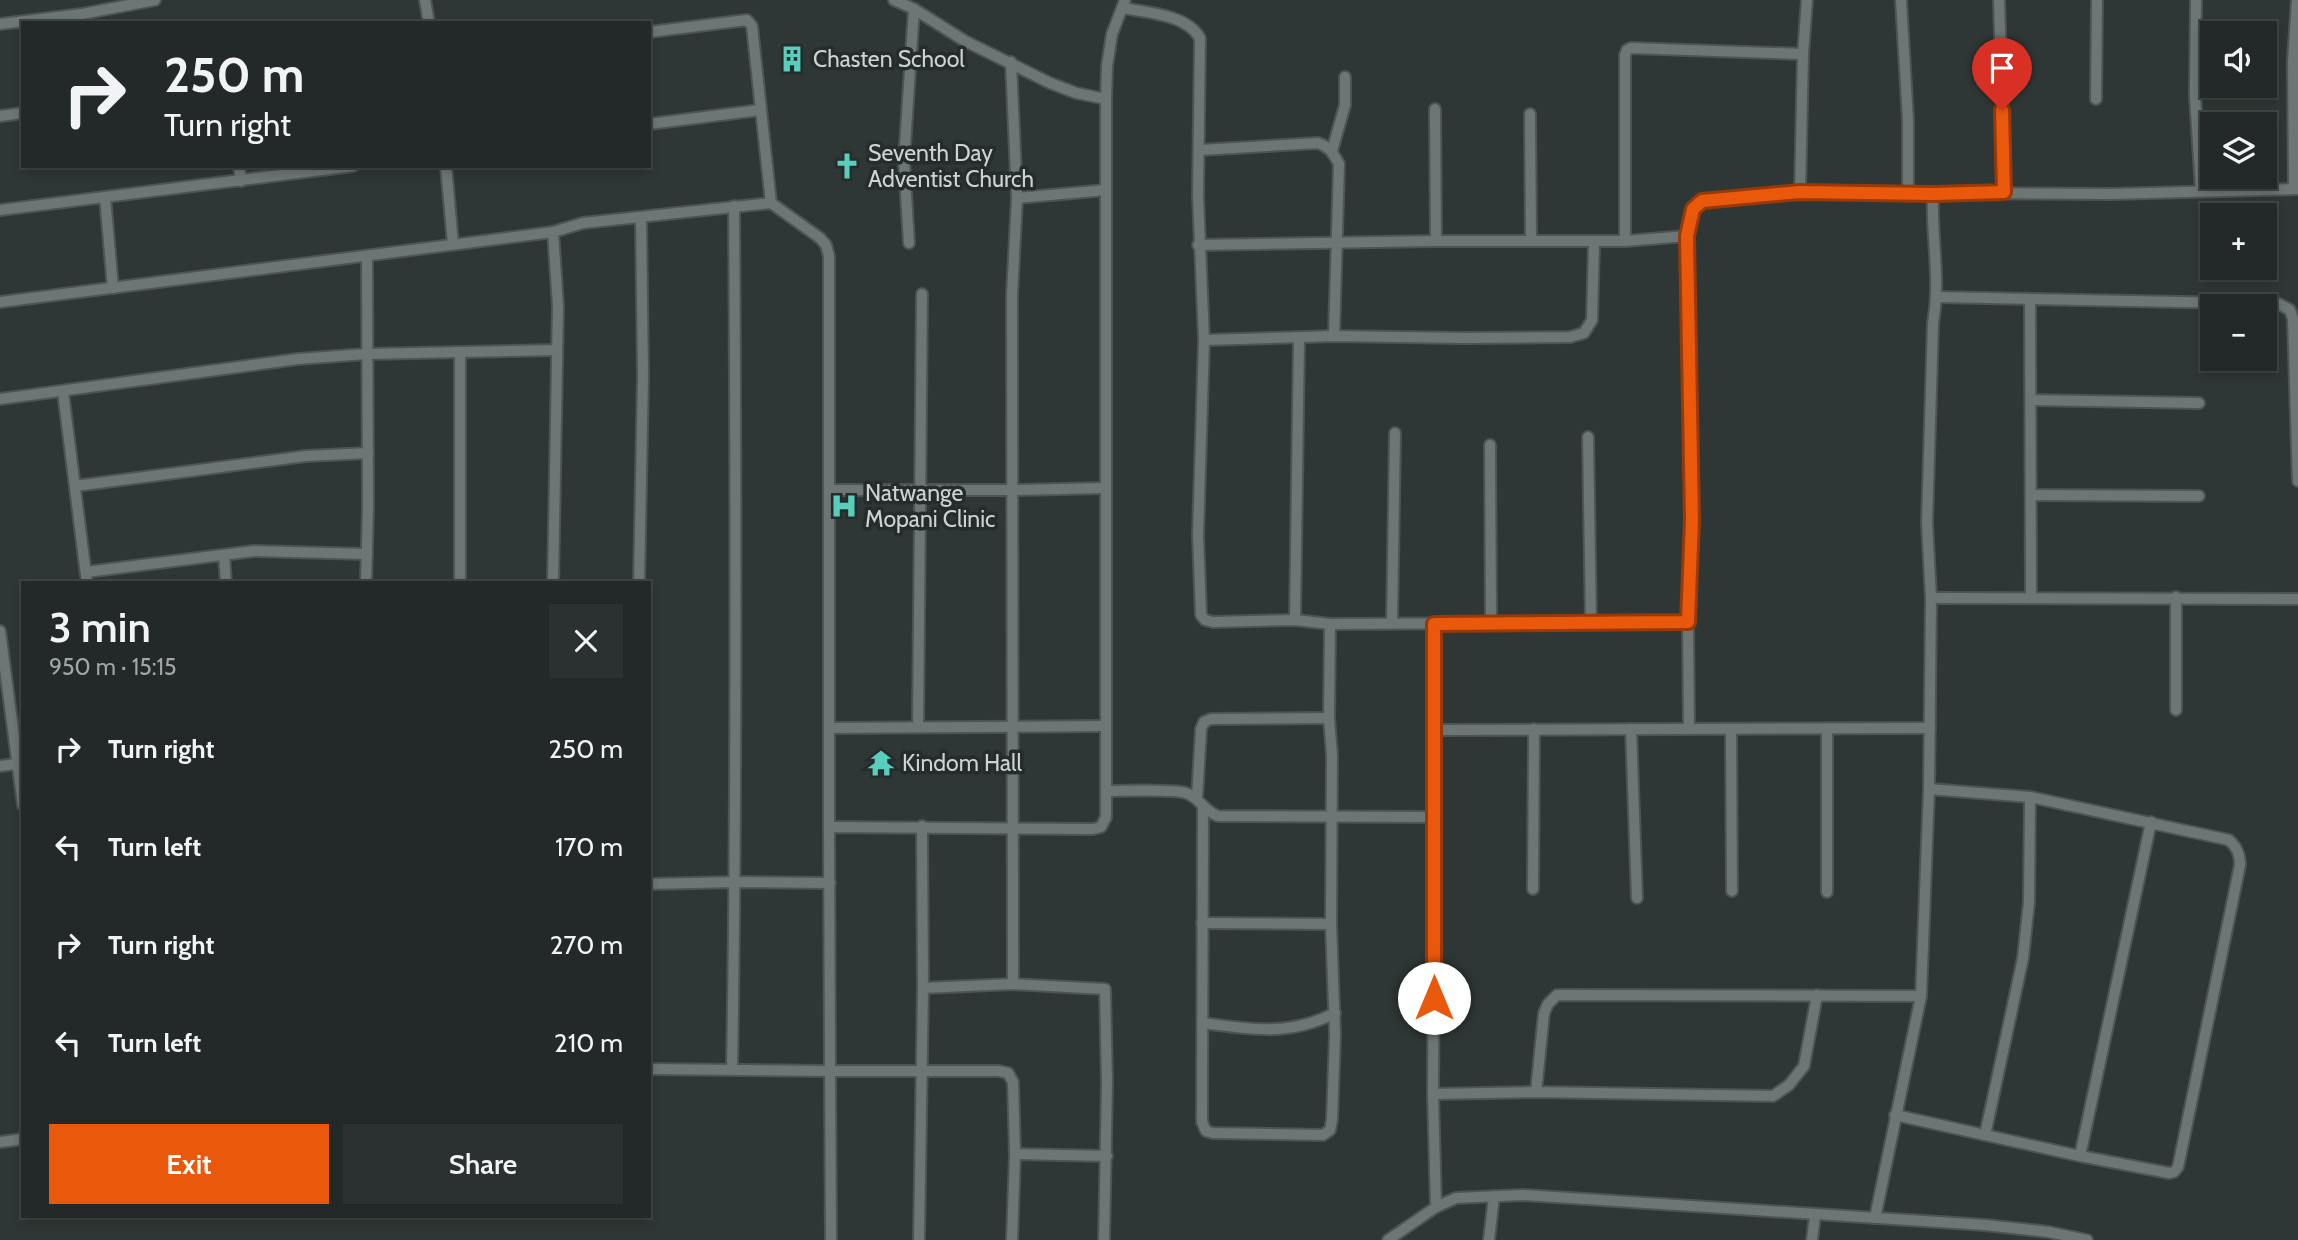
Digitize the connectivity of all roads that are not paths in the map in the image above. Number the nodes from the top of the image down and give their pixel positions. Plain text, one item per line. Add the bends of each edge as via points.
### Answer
1 (155, 0) edge
2 (425, 0) edge
3 (894, 0) edge
4 (1807, 0) edge
5 (1901, 0) edge
6 (1999, 0) edge
7 (2097, 0) edge
8 (2196, 0) edge
9 (2297, 0) edge
10 (1124, 4) edge
11 (914, 9) junction
12 (83, 18) edge
13 (42, 21) edge
14 (429, 21) edge
15 (21, 22) edge
16 (0, 24) edge
17 (651, 32) edge
18 (1803, 54) junction
19 (1011, 62) junction
20 (1345, 77) dead end
21 (1106, 99) junction
22 (2096, 99) dead end
23 (1434, 109) dead end
24 (760, 110) junction
25 (21, 113) edge
26 (1530, 114) dead end
27 (0, 116) edge
28 (651, 124) edge
29 (1200, 150) junction
30 (1332, 151) junction
31 (239, 168) edge
32 (338, 168) edge
33 (446, 168) edge
34 (241, 181) junction
35 (2296, 189) edge
36 (1106, 190) junction
37 (2201, 191) junction
38 (1800, 192) junction
39 (2004, 192) junction
40 (1908, 193) junction
41 (1933, 194) junction
42 (105, 197) junction
43 (1017, 198) junction
44 (771, 203) junction
45 (734, 206) junction
46 (0, 210) edge
47 (641, 216) junction
48 (553, 232) junction
49 (1687, 236) junction
50 (1436, 241) junction
51 (1531, 241) junction
52 (1594, 242) junction
53 (1625, 242) junction
54 (909, 243) dead end
55 (453, 244) junction
56 (1336, 244) junction
57 (1198, 245) junction
58 (367, 257) junction
59 (113, 288) junction
60 (922, 294) dead end
61 (1938, 297) junction
62 (2030, 300) junction
63 (0, 302) edge
64 (1334, 336) junction
65 (1298, 338) junction
66 (1204, 340) junction
67 (557, 350) junction
68 (460, 352) junction
69 (366, 354) junction
70 (63, 391) junction
71 (0, 399) edge
72 (2032, 400) junction
73 (2199, 403) dead end
74 (1395, 433) dead end
75 (1588, 436) dead end
76 (1490, 445) dead end
77 (368, 453) junction
78 (2298, 481) edge
79 (75, 486) junction
80 (1104, 488) junction
81 (829, 490) junction
82 (920, 490) junction
83 (1012, 490) junction
84 (2032, 495) junction
85 (2199, 496) dead end
86 (367, 554) junction
87 (224, 555) junction
88 (86, 577) edge
89 (226, 581) edge
90 (366, 581) edge
91 (460, 581) edge
92 (553, 581) edge
93 (639, 581) edge
94 (2176, 597) junction
95 (1931, 598) junction
96 (2031, 598) junction
97 (2298, 599) edge
98 (1295, 620) junction
99 (1392, 622) junction
100 (1688, 622) junction
101 (1491, 623) junction
102 (1330, 624) junction
103 (1434, 624) junction
104 (1591, 624) junction
105 (0, 631) edge
106 (2176, 710) dead end
107 (1329, 718) junction
108 (1105, 726) junction
109 (918, 727) junction
110 (1013, 727) junction
111 (828, 728) junction
112 (1930, 728) junction
113 (1534, 729) junction
114 (1631, 729) junction
115 (1689, 729) junction
116 (1731, 729) junction
117 (1827, 729) junction
118 (1435, 730) junction
119 (19, 732) edge
120 (21, 764) edge
121 (0, 766) edge
122 (1929, 789) junction
123 (1107, 791) junction
124 (2031, 797) junction
125 (1200, 803) junction
126 (1332, 817) junction
127 (1433, 817) junction
128 (2151, 822) junction
129 (922, 826) junction
130 (830, 827) junction
131 (1012, 828) junction
132 (735, 882) junction
133 (830, 883) junction
134 (651, 884) edge
135 (1533, 889) dead end
136 (1732, 891) dead end
137 (1827, 892) dead end
138 (1637, 898) dead end
139 (1202, 923) junction
140 (1332, 924) junction
141 (1013, 984) junction
142 (923, 988) junction
143 (1817, 995) junction
144 (1921, 996) junction
145 (1335, 1013) junction
146 (1203, 1023) junction
147 (651, 1069) edge
148 (732, 1069) junction
149 (830, 1070) junction
150 (920, 1071) junction
151 (1536, 1092) junction
152 (1433, 1094) junction
153 (1895, 1115) junction
154 (1985, 1135) junction
155 (21, 1139) edge
156 (0, 1142) edge
157 (1015, 1154) junction
158 (1107, 1156) junction
159 (2080, 1156) junction
160 (1494, 1196) junction
161 (1436, 1207) junction
162 (1815, 1214) junction
163 (1875, 1218) junction
164 (831, 1240) edge
165 (919, 1240) edge
166 (1012, 1240) edge
167 (1104, 1240) edge
168 (1388, 1240) edge
169 (1489, 1240) edge
170 (1812, 1240) edge
171 (2087, 1240) edge

1 - 12 street
2 - 14 street
3 - 11 street
4 - 18 street
5 - 40 street
6 - 39 street
7 - 22 street
8 - 37 street via 2195,96
9 - 35 street via 2293,61
10 - 21 street via 1112,34
10 - 29 street via 1180,20 1200,38
11 - 19 street via 965,41
11 - 54 street via 904,161
12 - 13 street
15 - 16 street
17 - 24 street via 747,20 752,26
18 - 38 street
18 - 53 street via 1627,50
19 - 21 street via 1050,83
19 - 43 street
20 - 30 street via 1345,105
21 - 36 street
23 - 50 street
24 - 28 street
24 - 44 street
25 - 27 street
26 - 51 street
29 - 30 street via 1318,143
29 - 57 street
30 - 56 street via 1339,164
31 - 34 street
32 - 34 street
33 - 55 street
34 - 42 street
35 - 37 street
36 - 43 street
36 - 80 street
37 - 39 street
38 - 40 street
38 - 49 street via 1702,201 1693,209
39 - 41 street
40 - 41 street
41 - 61 street
42 - 46 street
42 - 59 street
43 - 83 street
44 - 45 street
44 - 81 street via 827,245
45 - 47 street
45 - 132 street
47 - 48 street
47 - 93 street
48 - 55 street
48 - 67 street
49 - 53 street
49 - 100 street via 1692,520
50 - 51 street
50 - 56 street
51 - 52 street
52 - 53 street
52 - 64 street via 1592,320 1584,333 1570,337
55 - 58 street
56 - 57 street
56 - 64 street
57 - 66 street
58 - 59 street
58 - 69 street
59 - 63 street
60 - 82 street
61 - 62 street
61 - 95 street via 1933,323 1927,523
62 - 72 street
62 - 78 street via 2280,304 2290,310
64 - 65 street
65 - 66 street
65 - 98 street
66 - 98 street via 1198,535 1201,615 1213,622
67 - 68 street
67 - 92 street
68 - 69 street
68 - 91 street
69 - 70 street
69 - 77 street
70 - 71 street
70 - 79 street
72 - 73 street
72 - 84 street
74 - 99 street
75 - 104 street
76 - 101 street
77 - 79 street via 306,456
77 - 86 street
79 - 88 street
80 - 83 street
80 - 108 street
81 - 82 street
81 - 111 street
82 - 83 street
82 - 109 street
83 - 110 street
84 - 85 street
84 - 96 street
86 - 87 street via 254,551
86 - 90 street
87 - 88 street
87 - 89 street
94 - 96 street
94 - 97 street
94 - 106 street
95 - 96 street
95 - 112 street
98 - 102 street
99 - 102 street
99 - 103 street
100 - 104 street
100 - 115 street
101 - 103 street
101 - 104 street
102 - 107 street
103 - 118 street
105 - 119 street
107 - 125 street via 1204,722
107 - 126 street
108 - 110 street
108 - 123 street
109 - 110 street
109 - 111 street
110 - 131 street
111 - 130 street
112 - 117 street
112 - 122 street
113 - 114 street
113 - 118 street
113 - 135 street
114 - 115 street
114 - 138 street
115 - 116 street
116 - 117 street
116 - 136 street
117 - 137 street
118 - 127 street
119 - 120 street
120 - 121 street
122 - 124 street
122 - 144 street
123 - 125 street via 1185,792
123 - 131 street via 1101,827
124 - 128 street
124 - 154 street via 2023,958
125 - 126 street via 1218,816
125 - 139 street
126 - 127 street
126 - 140 street
127 - 152 street
128 - 159 street
128 - 159 street via 2229,840 2240,857 2181,1154 2178,1167 2169,1173
129 - 130 street
129 - 131 street
129 - 142 street
130 - 133 street
131 - 141 street
132 - 133 street
132 - 134 street
132 - 148 street
133 - 149 street
139 - 140 street
139 - 146 street
140 - 145 street
141 - 142 street
141 - 158 street via 1105,989
142 - 150 street
143 - 144 street
143 - 151 street via 1804,1066 1790,1085 1773,1096
143 - 151 street via 1557,995 1544,1013
144 - 153 street
145 - 146 street via 1301,1027
145 - 146 street via 1332,1120 1323,1135 1206,1131 1202,1122
147 - 148 street
148 - 149 street
149 - 150 street
149 - 164 street
150 - 157 street via 1008,1073 1013,1082
150 - 165 street
151 - 152 street
152 - 161 street
153 - 154 street
153 - 163 street
154 - 159 street
155 - 156 street
157 - 158 street
157 - 166 street
158 - 167 street
160 - 161 street via 1455,1198
160 - 162 street
160 - 169 street
161 - 168 street
162 - 163 street
162 - 170 street
163 - 171 street via 2049,1231

